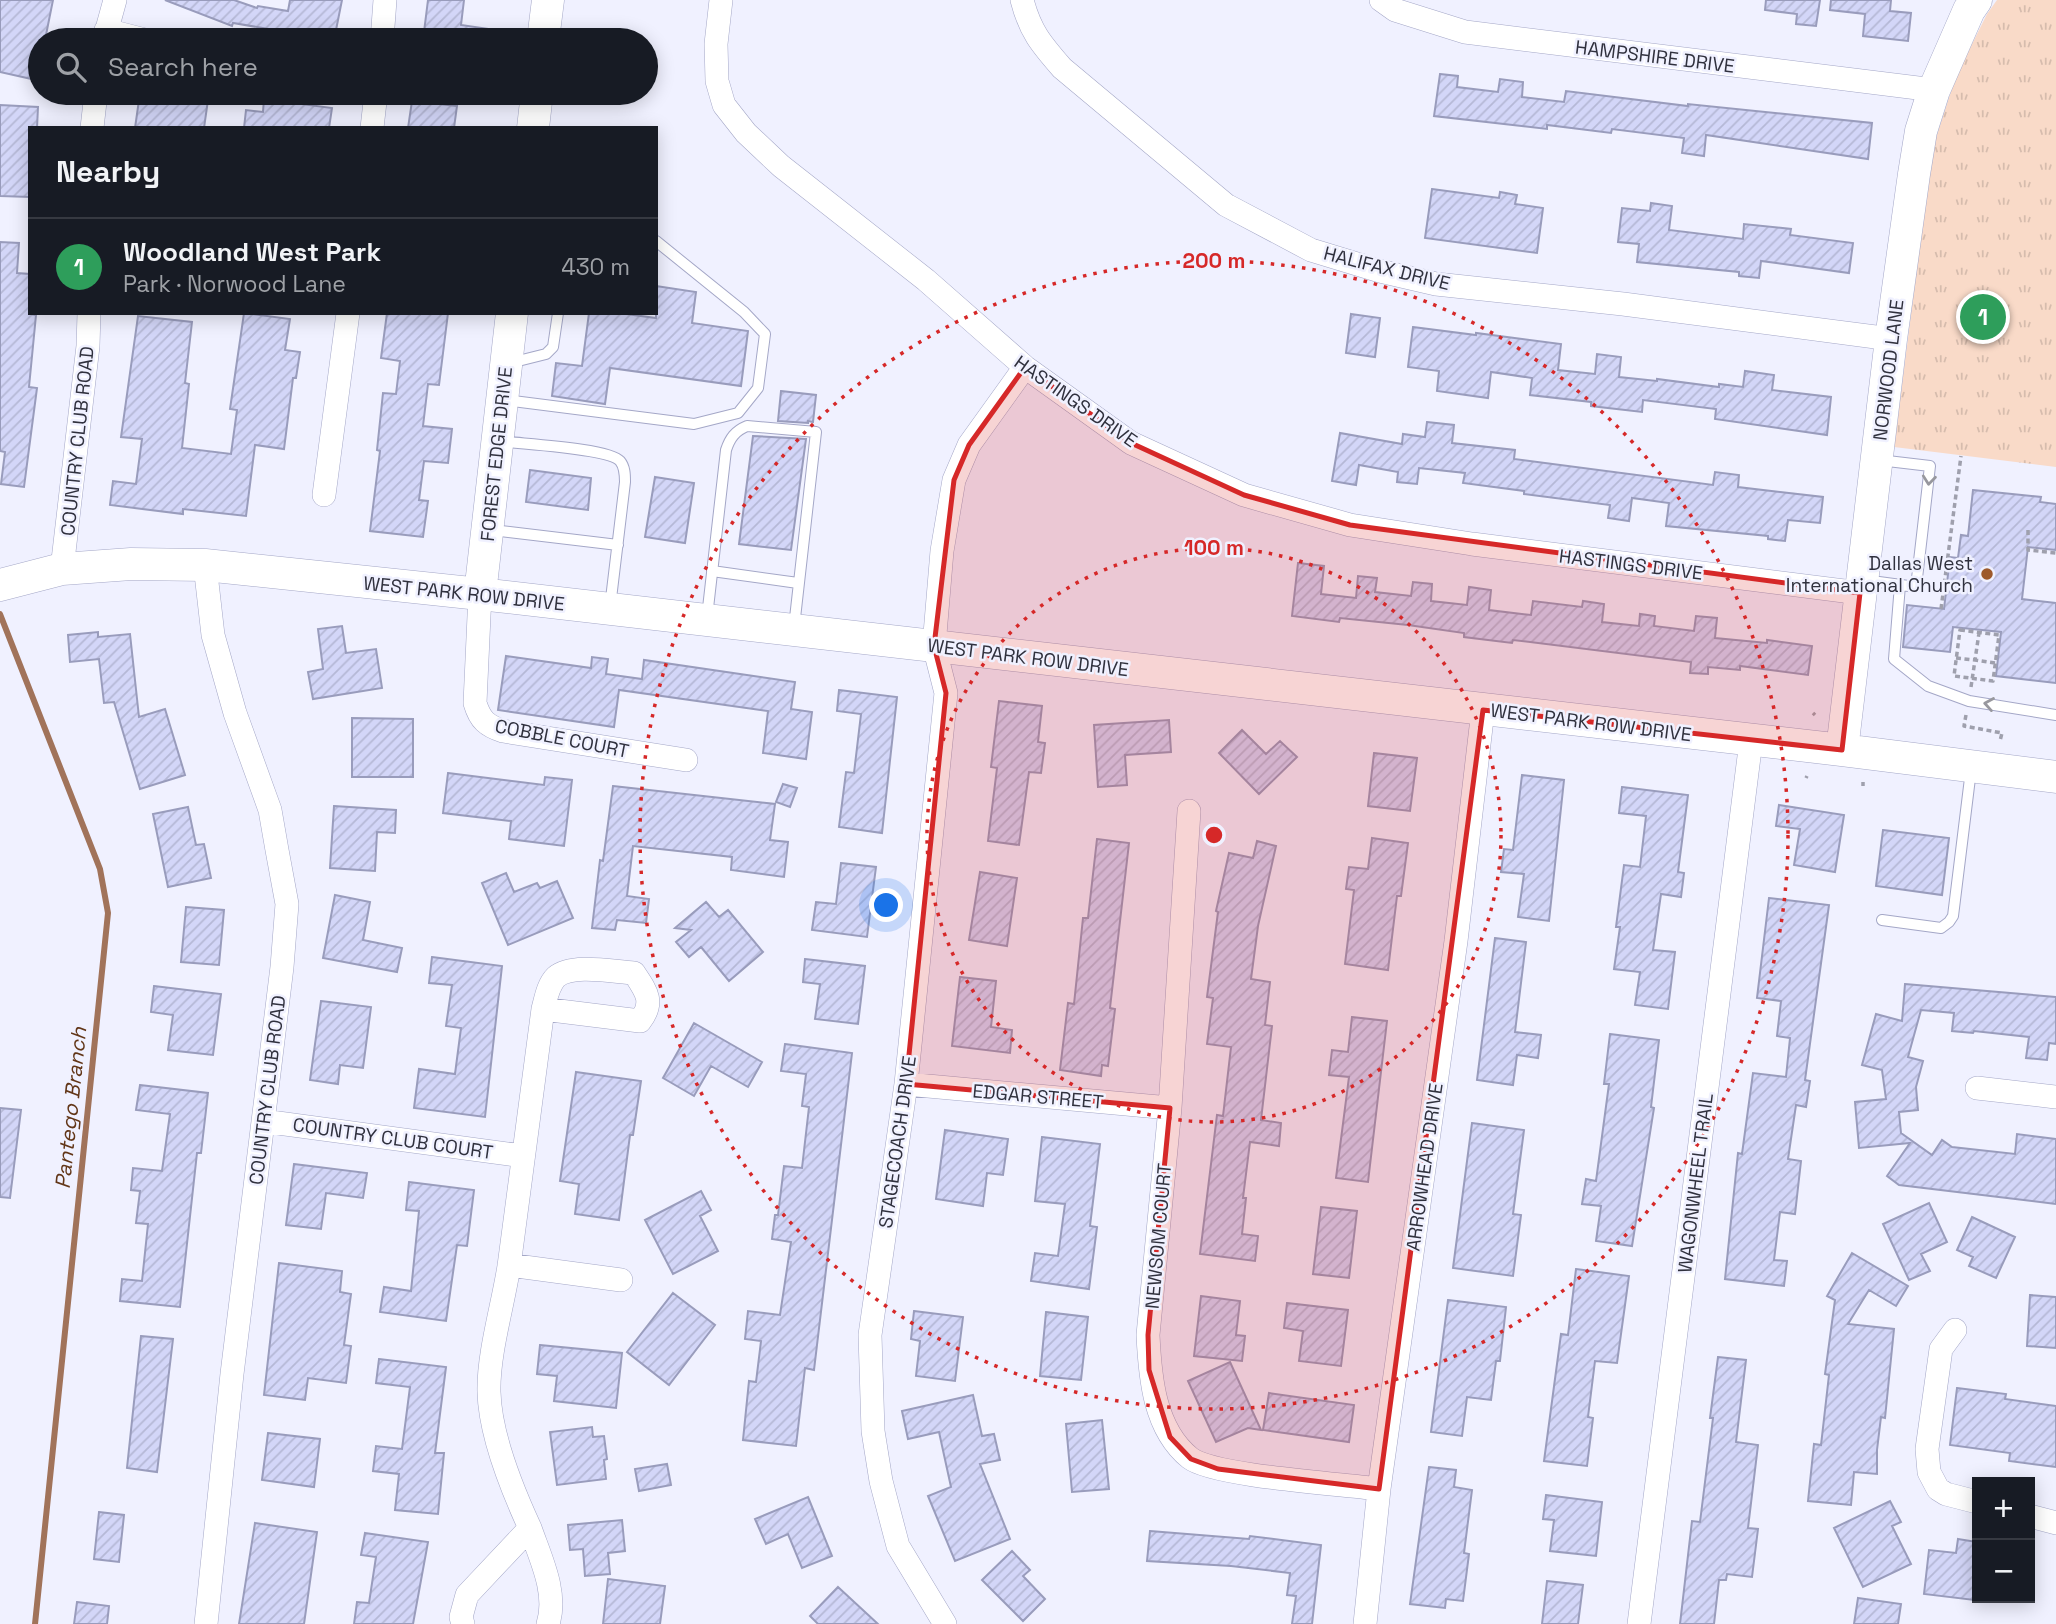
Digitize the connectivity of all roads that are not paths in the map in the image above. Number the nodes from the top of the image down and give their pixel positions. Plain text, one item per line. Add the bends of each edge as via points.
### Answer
1 (115, 0) edge
2 (385, 0) edge
3 (548, 0) edge
4 (721, 0) edge
5 (1022, 0) edge
6 (1381, 0) edge
7 (1976, 0) edge
8 (107, 28) edge
9 (383, 28) edge
10 (544, 28) edge
11 (1934, 90) junction
12 (95, 105) edge
13 (375, 105) edge
14 (536, 105) edge
15 (92, 126) edge
16 (372, 126) edge
17 (533, 126) edge
18 (658, 243) edge
19 (89, 315) edge
20 (348, 315) edge
21 (512, 315) edge
22 (558, 315) edge
23 (1891, 339) junction
24 (506, 364) junction
25 (1025, 368) junction
26 (502, 400) junction
27 (498, 441) junction
28 (1876, 460) junction
29 (324, 495) dead end
30 (488, 529) junction
31 (618, 545) junction
32 (205, 565) junction
33 (62, 569) junction
34 (712, 571) junction
35 (798, 583) junction
36 (0, 585) edge
37 (1900, 585) junction
38 (1861, 586) junction
39 (480, 594) junction
40 (610, 609) junction
41 (707, 620) junction
42 (794, 630) junction
43 (934, 646) junction
44 (1483, 710) junction
45 (2056, 715) edge
46 (1751, 741) junction
47 (1842, 750) junction
48 (686, 760) dead end
49 (1972, 767) junction
50 (2056, 777) edge
51 (1189, 811) dead end
52 (1882, 920) dead end
53 (543, 1009) dead end
54 (906, 1084) junction
55 (1977, 1088) dead end
56 (2056, 1097) edge
57 (1170, 1108) junction
58 (263, 1121) junction
59 (523, 1156) junction
60 (509, 1265) junction
61 (621, 1280) dead end
62 (1955, 1330) dead end
63 (1379, 1489) junction
64 (1972, 1501) edge
65 (2035, 1517) edge
66 (2056, 1523) edge
67 (530, 1528) junction
68 (206, 1624) edge
69 (463, 1624) edge
70 (548, 1624) edge
71 (945, 1624) edge
72 (1365, 1624) edge
73 (1639, 1624) edge

1 - 8 street
2 - 9 street
3 - 10 main road
4 - 25 street, HASTINGS DRIVE via 718,81 724,105 737,124 781,166 926,280
5 - 23 street, HALIFAX DRIVE via 1028,23 1062,68 1226,205 1311,250 1436,284
6 - 11 street, HAMPSHIRE DRIVE via 1395,10 1465,32
7 - 11 main road, NORWOOD LANE
11 - 23 main road, NORWOOD LANE via 1921,131
12 - 15 street
13 - 16 street
14 - 17 main road
18 - 26 lane via 765,334 758,388 738,412 694,424
19 - 33 street, COUNTRY CLUB ROAD
20 - 29 street
21 - 24 main road, FOREST EDGE DRIVE
22 - 24 lane via 553,347 546,354
23 - 28 main road, NORWOOD LANE
24 - 26 main road, FOREST EDGE DRIVE
25 - 38 street, HASTINGS DRIVE via 1131,443 1244,495 1350,525 1472,544
25 - 43 street, STAGECOACH DRIVE via 969,445 954,480
26 - 27 main road, FOREST EDGE DRIVE
27 - 30 main road, FOREST EDGE DRIVE
27 - 31 lane via 604,453 621,462 625,482
28 -> 37 lane via 1930,466 1916,587
28 - 38 main road, NORWOOD LANE
30 - 31 lane
30 - 39 main road, FOREST EDGE DRIVE
31 - 40 lane
32 - 33 main road, WEST PARK ROW DRIVE
32 - 39 main road, WEST PARK ROW DRIVE
32 - 58 street, COUNTRY CLUB ROAD via 213,635 270,810 286,904
33 - 36 main road, WEST PARK ROW DRIVE
34 - 35 lane
34 - 35 lane via 729,440 747,426 816,432
34 - 41 lane
35 - 42 lane
37 - 38 lane
45 -> 37 lane via 1948,694 1928,686 1894,659
38 - 47 main road, NORWOOD LANE
39 - 40 main road, WEST PARK ROW DRIVE
39 - 48 street, COBBLE COURT via 475,703 479,717 489,727
40 - 41 main road, WEST PARK ROW DRIVE
41 - 42 main road, WEST PARK ROW DRIVE
42 - 43 main road, WEST PARK ROW DRIVE
43 - 44 main road, WEST PARK ROW DRIVE
43 - 54 street, STAGECOACH DRIVE via 946,693
44 - 46 main road, WEST PARK ROW DRIVE
44 - 63 street, ARROWHEAD DRIVE via 1456,941
46 - 47 main road, WEST PARK ROW DRIVE
46 - 73 street, WAGONWHEEL TRAIL
47 - 49 main road, WEST PARK ROW DRIVE
49 - 50 main road, WEST PARK ROW DRIVE
49 - 52 lane via 1949,922 1941,928
51 - 57 street, NEWSOM COURT
53 - 59 street
54 - 57 street, EDGAR STREET
54 - 71 street, STAGECOACH DRIVE via 870,1335 872,1407 881,1480 898,1546
55 - 56 street
57 - 63 street, NEWSOM COURT via 1148,1335 1156,1402 1170,1437 1191,1459 1218,1469
58 - 59 street, COUNTRY CLUB COURT
58 - 68 street, COUNTRY CLUB ROAD
59 - 60 street
60 - 61 street
60 - 67 street via 489,1391 510,1485
62 - 64 street via 1941,1349 1927,1449 1929,1472 1938,1489
63 - 72 street, ARROWHEAD DRIVE
65 - 66 street
67 - 69 street via 467,1595
67 - 70 street via 551,1596

